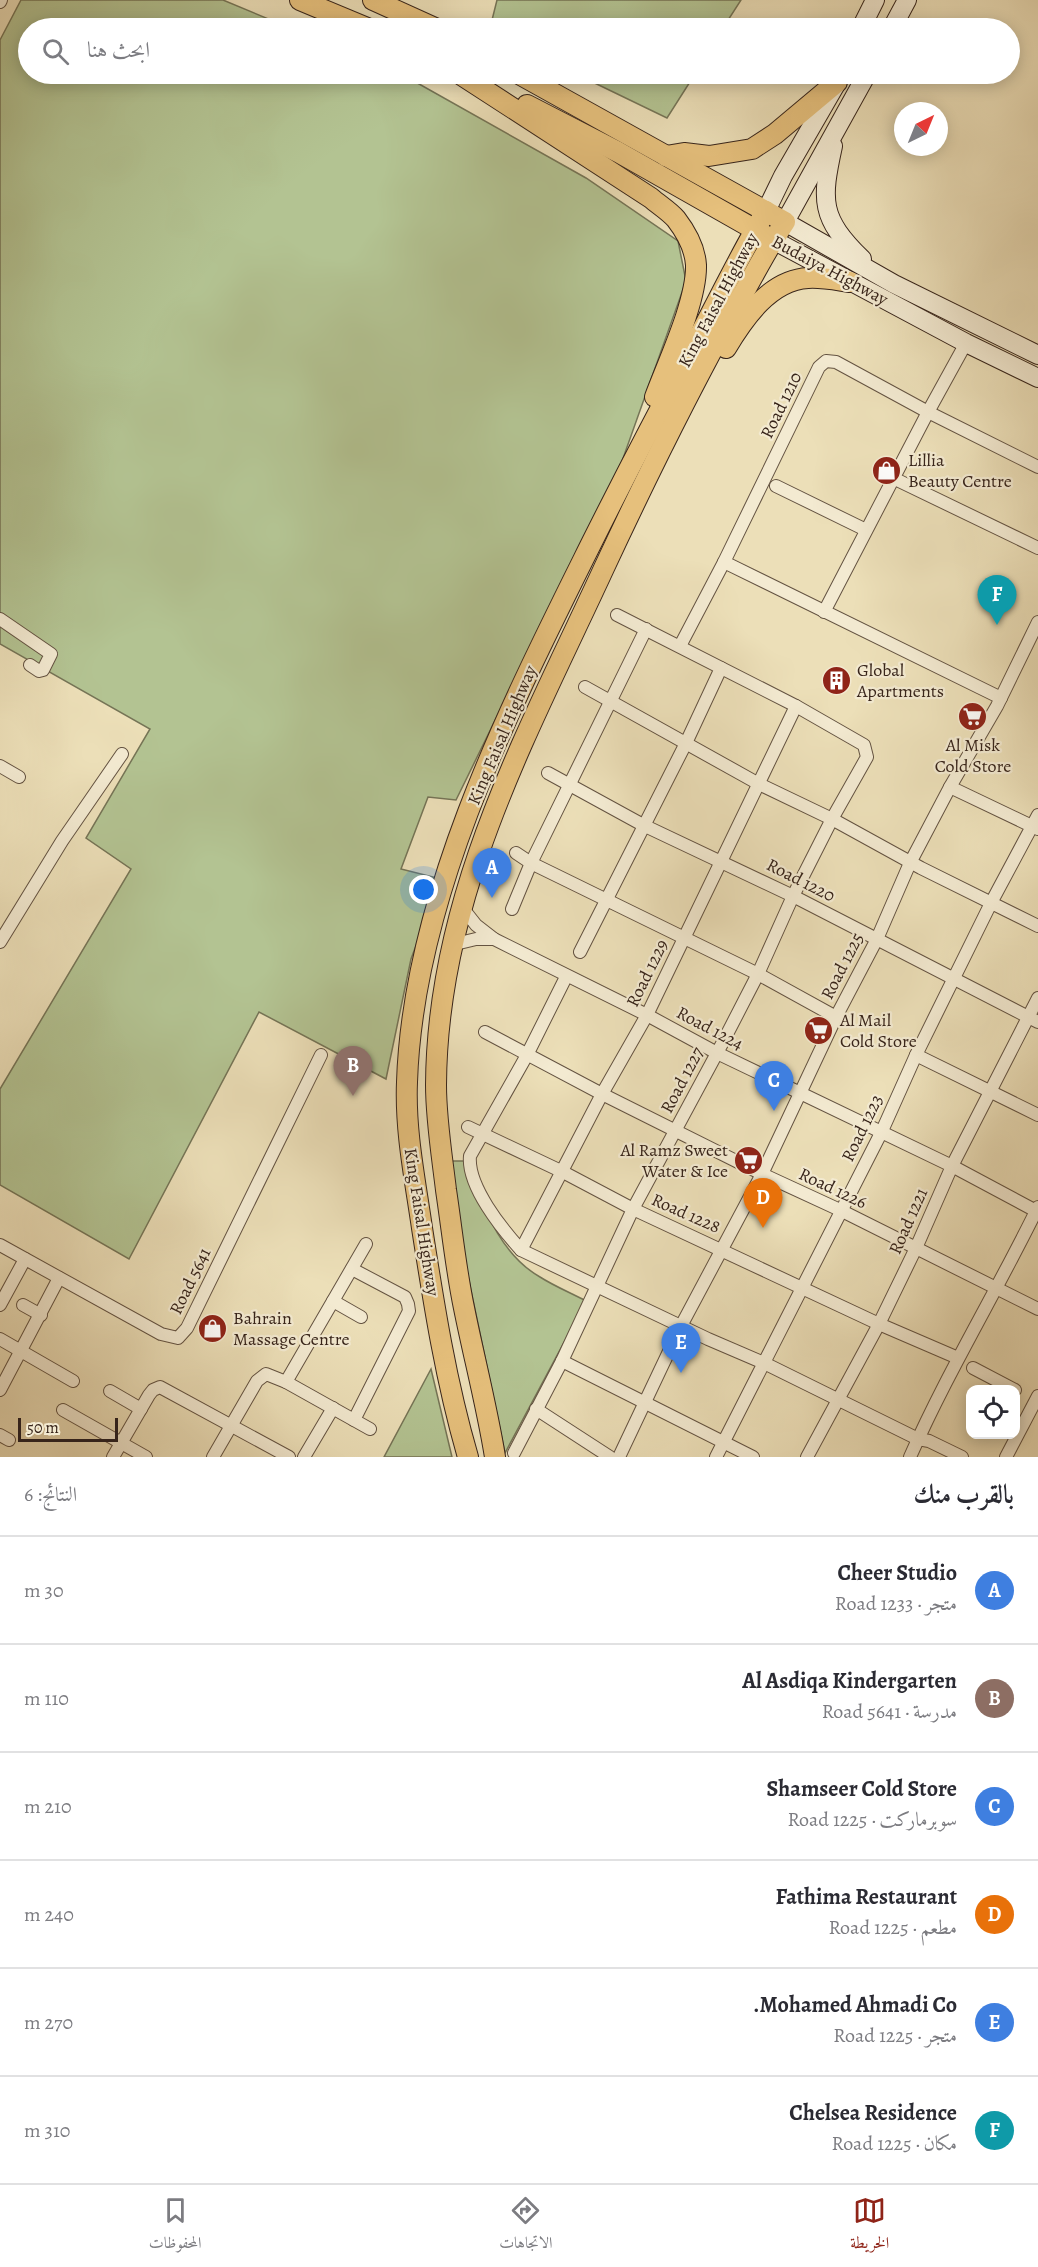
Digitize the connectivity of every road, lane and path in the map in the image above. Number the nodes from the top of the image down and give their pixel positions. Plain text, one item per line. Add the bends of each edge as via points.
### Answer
1 (300, 0) edge
2 (373, 0) edge
3 (874, 0) edge
4 (907, 0) edge
5 (343, 18) edge
6 (413, 18) edge
7 (866, 18) edge
8 (897, 18) edge
9 (475, 84) edge
10 (485, 84) edge
11 (537, 84) edge
12 (832, 84) edge
13 (836, 84) edge
14 (861, 84) edge
15 (838, 124) junction
16 (666, 156) junction
17 (766, 211) junction
18 (785, 222) junction
19 (755, 229) junction
20 (773, 240) junction
21 (880, 276) junction
22 (850, 282) junction
23 (966, 343) junction
24 (1038, 355) edge
25 (1038, 378) edge
26 (928, 412) junction
27 (1038, 467) edge
28 (629, 468) junction
29 (646, 478) junction
30 (893, 478) junction
31 (776, 486) dead end
32 (866, 530) junction
33 (1038, 548) edge
34 (724, 562) junction
35 (824, 612) junction
36 (617, 615) dead end
37 (0, 620) edge
38 (1038, 622) edge
39 (646, 629) junction
40 (680, 646) junction
41 (30, 665) dead end
42 (721, 668) junction
43 (585, 687) dead end
44 (1001, 698) junction
45 (611, 701) junction
46 (796, 706) junction
47 (686, 743) junction
48 (122, 754) dead end
49 (0, 766) edge
50 (548, 773) dead end
51 (19, 777) dead end
52 (759, 784) junction
53 (568, 786) junction
54 (950, 787) junction
55 (832, 819) junction
56 (1036, 823) edge
57 (643, 825) junction
58 (516, 853) dead end
59 (722, 861) junction
60 (531, 863) junction
61 (910, 863) junction
62 (792, 896) junction
63 (607, 900) junction
64 (991, 903) junction
65 (461, 906) junction
66 (512, 909) dead end
67 (1038, 926) edge
68 (684, 937) junction
69 (494, 939) junction
70 (877, 939) junction
71 (0, 942) edge
72 (451, 945) junction
73 (580, 952) dead end
74 (758, 974) junction
75 (566, 976) junction
76 (954, 978) junction
77 (1038, 998) edge
78 (647, 1015) junction
79 (836, 1017) junction
80 (1033, 1019) edge
81 (485, 1032) dead end
82 (717, 1053) junction
83 (527, 1054) junction
84 (321, 1055) dead end
85 (916, 1055) junction
86 (990, 1092) junction
87 (801, 1093) junction
88 (602, 1094) junction
89 (1038, 1115) edge
90 (468, 1127) dead end
91 (676, 1131) junction
92 (882, 1131) junction
93 (483, 1134) junction
94 (952, 1166) junction
95 (563, 1172) junction
96 (762, 1174) junction
97 (633, 1209) junction
98 (840, 1210) junction
99 (1037, 1210) edge
100 (366, 1244) dead end
101 (0, 1245) edge
102 (916, 1248) junction
103 (722, 1249) junction
104 (522, 1250) junction
105 (25, 1259) junction
106 (352, 1269) junction
107 (59, 1278) junction
108 (596, 1286) junction
109 (801, 1286) junction
110 (997, 1288) junction
111 (333, 1300) junction
112 (0, 1305) edge
113 (23, 1305) dead end
114 (1038, 1309) edge
115 (40, 1315) junction
116 (361, 1317) dead end
117 (879, 1324) junction
118 (681, 1326) junction
119 (0, 1339) edge
120 (22, 1352) junction
121 (958, 1358) junction
122 (562, 1361) junction
123 (764, 1364) junction
124 (973, 1368) dead end
125 (73, 1381) dead end
126 (286, 1382) junction
127 (1005, 1385) edge
128 (0, 1390) edge
129 (110, 1391) dead end
130 (1020, 1392) edge
131 (1037, 1399) edge
132 (837, 1400) junction
133 (644, 1403) junction
134 (333, 1408) junction
135 (141, 1409) junction
136 (536, 1409) junction
137 (63, 1410) dead end
138 (354, 1420) junction
139 (231, 1426) junction
140 (370, 1429) dead end
141 (918, 1439) junction
142 (723, 1442) junction
143 (122, 1443) junction
144 (505, 1455) edge
145 (113, 1457) edge
146 (146, 1457) edge
147 (213, 1457) edge
148 (289, 1457) edge
149 (304, 1457) edge
150 (468, 1457) edge
151 (610, 1457) edge
152 (619, 1457) edge
153 (716, 1457) edge
154 (753, 1457) edge
155 (807, 1457) edge
156 (910, 1457) edge
157 (962, 1457) edge
158 (1006, 1457) edge

1 - 5 main road
2 - 6 main road
3 - 7 street
4 - 8 street
9 - 28 main road via 651,198 675,219 688,238 696,264 690,302
10 - 19 main road, Budaiya Highway
11 - 16 main road, Budaiya Highway
12 - 16 main road via 752,149 709,156
13 - 17 street, King Faisal Highway
14 - 15 street, King Faisal Highway
15 - 18 street, King Faisal Highway
15 - 21 street via 826,182 826,208 836,232
16 - 17 main road, Budaiya Highway
17 - 18 main road, Budaiya Highway
17 - 19 main road, King Faisal Highway
18 - 20 main road, King Faisal Highway
18 - 21 street, Budaiya Highway
19 - 20 main road, Budaiya Highway
19 - 28 main road, King Faisal Highway
20 - 22 street, Budaiya Highway
20 - 29 main road, King Faisal Highway
21 - 24 street, Budaiya Highway
22 - 23 street, Budaiya Highway
22 - 29 main road via 798,280 786,283 759,302 733,336
23 - 25 street, Budaiya Highway
23 - 26 street
26 - 27 street, Road 1210
26 - 30 street
26 - 34 street, Road 1210 via 836,362 826,362 819,368
28 - 150 main road, King Faisal Highway via 482,775 437,906 412,1022 406,1082 410,1151 435,1309
29 - 65 main road, King Faisal Highway via 524,739
30 - 32 street
30 - 33 street
31 - 32 street
32 - 35 street
34 - 35 street
34 - 40 street, Road 1210
35 - 44 street
36 - 39 street
37 - 41 street via 49,651 51,657 44,670
38 - 44 street, Road 1225
39 - 40 street
39 - 45 street
40 - 42 street
42 - 46 street
42 - 47 street
43 - 45 street
44 - 54 street, Road 1225
45 - 47 street
45 - 53 street
46 - 52 street, Road 1229
46 - 55 street, Road 1227 via 864,745 867,757
47 - 52 street
47 - 57 street
48 - 71 street
49 - 51 street
50 - 53 street, Road 1220
52 - 55 street
52 - 59 street, Road 1229
53 - 57 street, Road 1220
53 - 60 street
54 - 56 street
54 - 61 street, Road 1225
55 - 61 street
55 - 62 street, Road 1227
56 - 64 street, Road 1223
57 - 59 street, Road 1220
57 - 63 street
58 - 60 street
59 - 62 street, Road 1220
59 - 68 street, Road 1229
60 - 63 street
60 - 66 street
61 - 64 street
61 - 70 street, Road 1225
62 - 70 street, Road 1220
62 - 74 street, Road 1227
63 - 68 street
63 - 73 street
64 - 67 street
64 - 76 street, Road 1223
65 - 69 street, Road 1224
65 - 72 main road, King Faisal Highway
68 - 74 street
68 - 78 street, Road 1229
69 - 72 street
69 - 75 street, Road 1224
70 - 76 street, Road 1220
70 - 79 street, Road 1225
72 - 144 main road, King Faisal Highway via 437,1066 440,1145 463,1305
74 - 79 street
74 - 82 street, Road 1227
75 - 78 street, Road 1224
75 - 83 street
76 - 80 street, Road 1220
76 - 85 street, Road 1223
77 - 80 street, Road 1221
78 - 82 street, Road 1224
78 - 88 street, Road 1229
79 - 87 street, Road 1225
80 - 86 street, Road 1221
81 - 83 street, Road 1226
82 - 87 street, Road 1224
82 - 91 street, Road 1227
83 - 88 street, Road 1226
83 - 93 street
84 - 107 street, Road 5641 via 183,1334 178,1338 161,1335
85 - 86 street
85 - 92 street, Road 1223
86 - 89 street
86 - 94 street, Road 1221
87 - 92 street, Road 1224
87 - 96 street, Road 1225
88 - 91 street, Road 1226
88 - 95 street, Road 1229
90 - 93 street, Road 1228
91 - 96 street, Road 1226
91 - 97 street, Road 1227
92 - 94 street, Road 1224
92 - 98 street, Road 1223
93 - 95 street, Road 1228
93 - 104 street via 470,1156 471,1171 502,1229
94 - 99 street, Road 1224
94 - 102 street, Road 1221
95 - 97 street, Road 1228
95 - 104 street, Road 1229
96 - 98 street, Road 1226
96 - 103 street, Road 1225
97 - 103 street, Road 1228
97 - 108 street, Road 1227
98 - 102 street, Road 1226
98 - 109 street, Road 1223
99 - 110 street
100 - 106 street
101 - 105 street, Road 5641
102 - 110 street, Road 1226
102 - 117 street, Road 1221
103 - 109 street, Road 1228
103 - 118 street, Road 1225
104 - 108 street
105 - 107 street, Road 5641
105 - 112 street
106 - 111 street
106 - 138 street via 405,1297 409,1311
107 - 115 street
108 - 118 street
108 - 122 street, Road 1227
109 - 117 street, Road 1228
109 - 123 street, Road 1223
110 - 114 street, Road 1226
110 - 121 street
111 - 116 street
111 - 126 street
113 - 115 street
115 - 120 street
117 - 121 street, Road 1228
117 - 132 street, Road 1221
118 - 123 street
118 - 133 street, Road 1225
119 - 120 street
120 - 125 street
120 - 128 street
121 - 141 street
122 - 133 street
122 - 136 street, Road 1227
123 - 132 street
123 - 142 street, Road 1223
124 - 127 street
126 - 134 street
126 - 139 street via 271,1374 261,1376
129 - 135 street
130 - 131 street
131 - 158 street
132 - 141 street
132 - 155 street, Road 1221
133 - 142 street
133 - 152 street, Road 1225
134 - 138 street
134 - 149 street
135 - 139 street via 153,1390 164,1388
135 - 143 street
136 - 144 street, Road 1227
136 - 151 street
137 - 143 street
138 - 140 street
139 - 147 street
139 - 148 street
141 - 156 street
141 - 157 street
142 - 153 street, Road 1223
142 - 154 street
143 - 145 street
143 - 146 street

